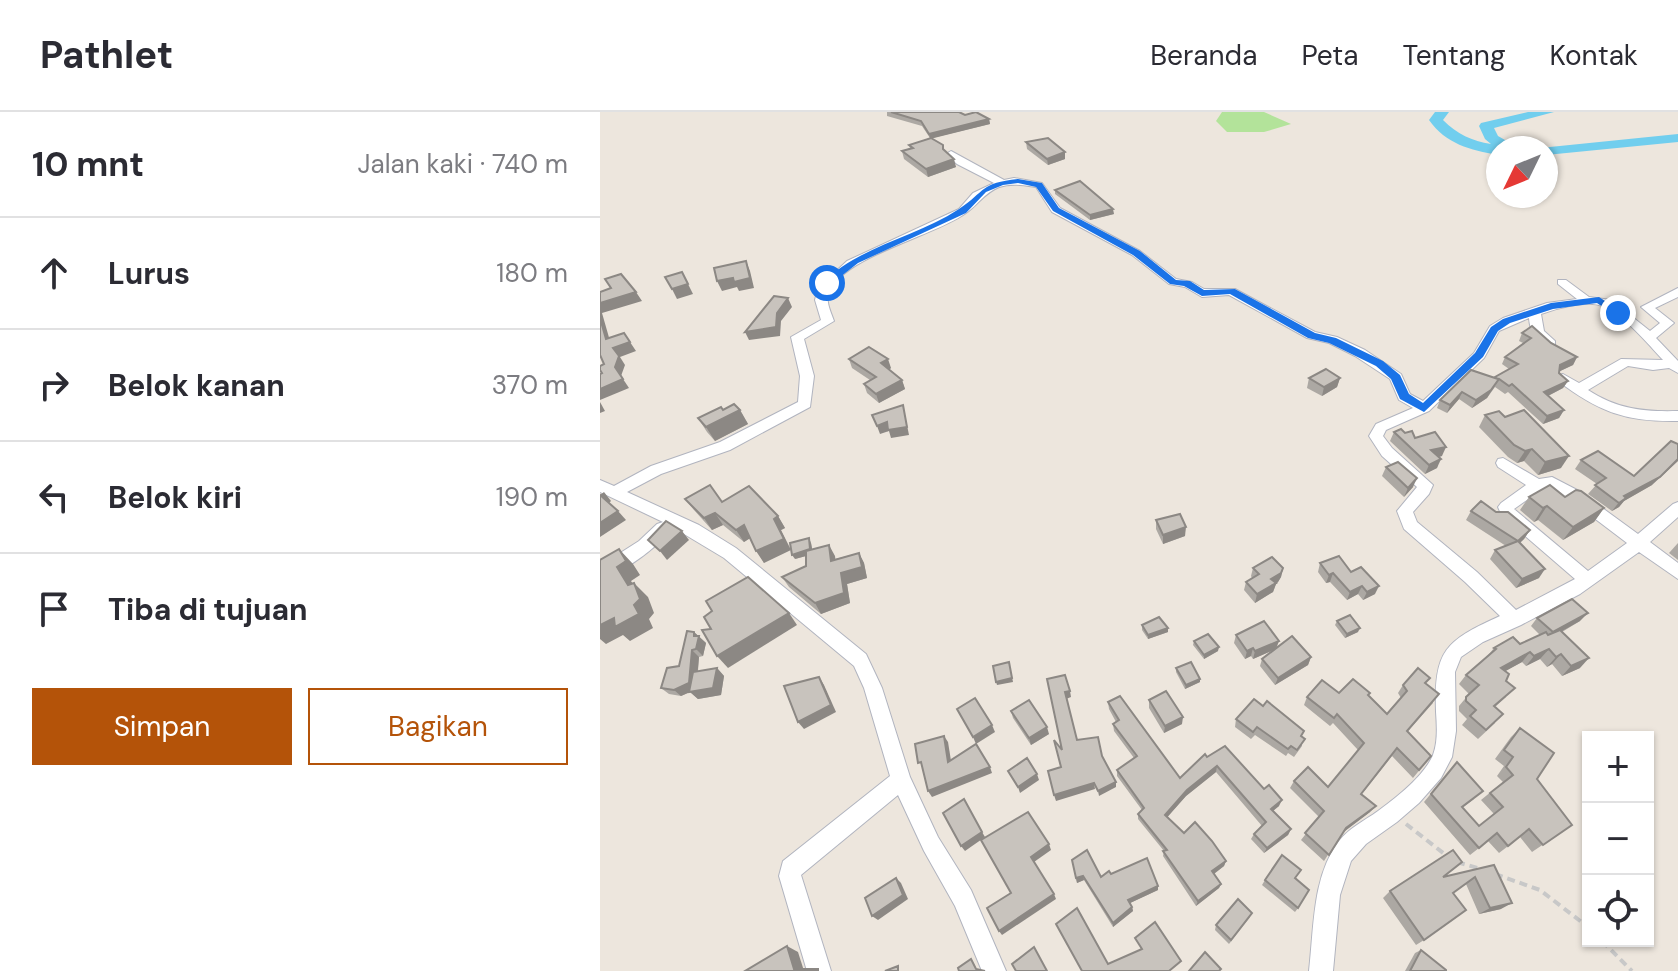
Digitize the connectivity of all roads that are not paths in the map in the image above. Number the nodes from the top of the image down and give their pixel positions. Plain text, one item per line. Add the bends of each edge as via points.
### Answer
1 (951, 154) edge
2 (1002, 183) junction
3 (1562, 282) dead end
4 (1678, 292) edge
5 (1589, 301) junction
6 (1535, 312) junction
7 (1648, 338) junction
8 (1565, 352) edge
9 (1675, 366) edge
10 (1563, 378) edge
11 (1577, 390) junction
12 (1424, 408) junction
13 (1678, 416) edge
14 (1503, 463) dead end
15 (1537, 485) junction
16 (608, 488) edge
17 (1678, 508) edge
18 (670, 517) junction
19 (1638, 544) junction
20 (1678, 572) edge
21 (600, 574) edge
22 (1588, 580) junction
23 (1515, 620) junction
24 (901, 780) junction
25 (819, 971) edge
26 (994, 971) edge
27 (1321, 971) edge

1 - 2 street
2 - 12 street via 1039,185 1056,210 1136,253 1173,282 1202,293 1231,291 1311,335 1360,353 1387,369 1404,397
2 - 16 street via 977,195 960,212 851,263 825,285 821,300 828,321 797,337 807,376 805,404 725,446
3 - 5 street
4 - 7 street via 1647,307 1668,323
5 - 6 street
5 - 7 street via 1607,303
6 - 8 street via 1539,336
6 - 12 street via 1494,329 1479,355
7 - 9 street
9 - 11 street via 1626,362
10 - 11 street
11 - 13 street via 1605,408 1650,418
12 - 23 street via 1381,427 1376,436 1425,485 1406,516
14 - 15 street
15 - 19 street via 1552,483 1574,495
15 - 22 street via 1506,507 1507,512
16 - 18 street
17 - 19 street
18 - 21 street via 652,540
18 - 24 street via 730,553 860,660
19 - 20 street
19 - 22 street
22 - 23 street
23 - 27 street via 1450,656 1442,758 1392,813 1344,850 1333,880
24 - 25 street via 791,869
24 - 26 street via 963,898

